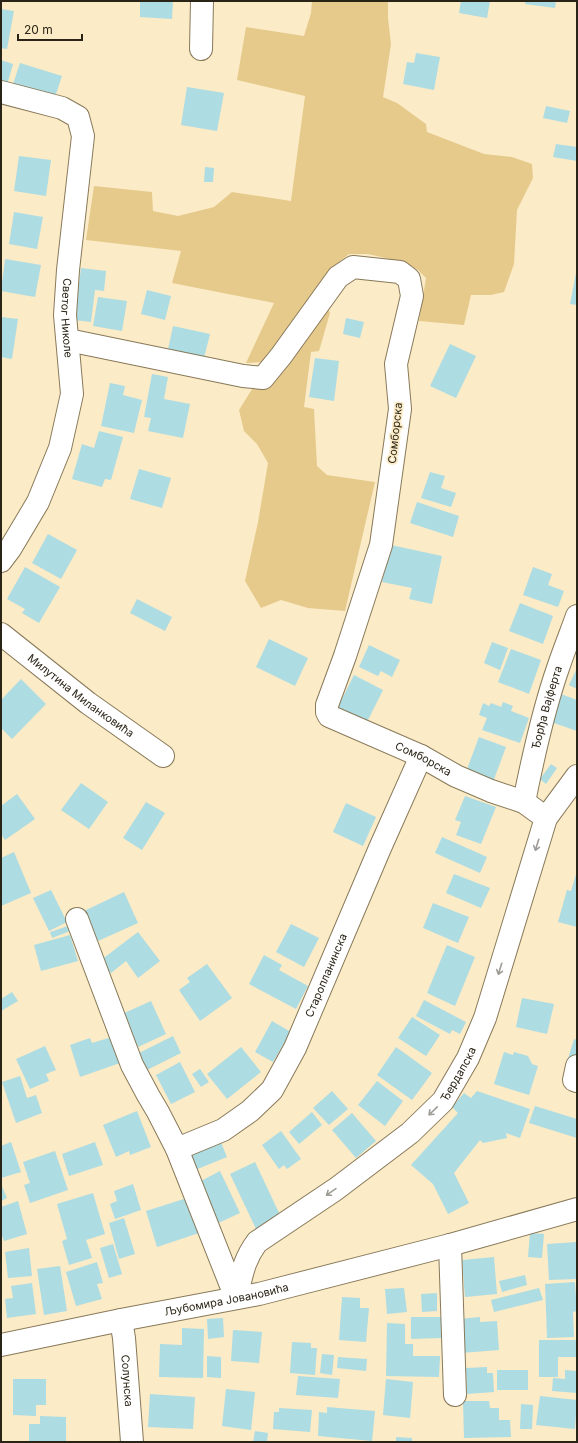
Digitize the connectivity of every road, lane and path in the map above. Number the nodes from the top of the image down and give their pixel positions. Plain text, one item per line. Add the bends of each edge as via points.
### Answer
1 (202, 1) edge
2 (201, 49) dead end
3 (1, 92) edge
4 (68, 340) junction
5 (1, 561) edge
6 (577, 616) edge
7 (1, 634) edge
8 (163, 756) dead end
9 (421, 756) junction
10 (577, 776) edge
11 (524, 802) junction
12 (546, 818) junction
13 (77, 920) dead end
14 (577, 1066) edge
15 (577, 1081) edge
16 (178, 1149) junction
17 (577, 1209) edge
18 (450, 1245) junction
19 (236, 1298) junction
20 (121, 1320) junction
21 (1, 1345) edge
22 (456, 1395) dead end
23 (132, 1442) edge

1 - 2 street
3 - 4 street, Светог Николе via 62,108 78,118 83,136 65,315
4 - 5 street, Светог Николе via 72,394 60,448 38,502
4 - 9 street, Сомборска via 263,378 338,277 353,267 400,272 409,279 412,296 396,364 400,409 381,545 327,705 327,712 329,716
6 - 11 street, Ђорђа Вајферта via 551,690 531,764
7 - 8 street, Милутина Миланковића via 88,704
9 - 11 street, Сомборска via 456,776
9 - 16 street, Старопланинска via 298,1041 272,1090 250,1111 223,1130
10 - 12 street, Ђердапска
11 - 12 street, Сомборска
12 -> 19 street, Ђердапска via 485,1018 468,1058 443,1101 410,1133 336,1189 257,1242 248,1255
13 - 16 street via 132,1065
14 - 15 street via 574,1080
16 - 19 street
17 - 18 street, Љубомира Јовановића
18 - 19 street, Љубомира Јовановића
18 - 22 street
19 - 20 street, Љубомира Јовановића
20 - 21 street, Љубомира Јовановића
20 - 23 street, Солунска

